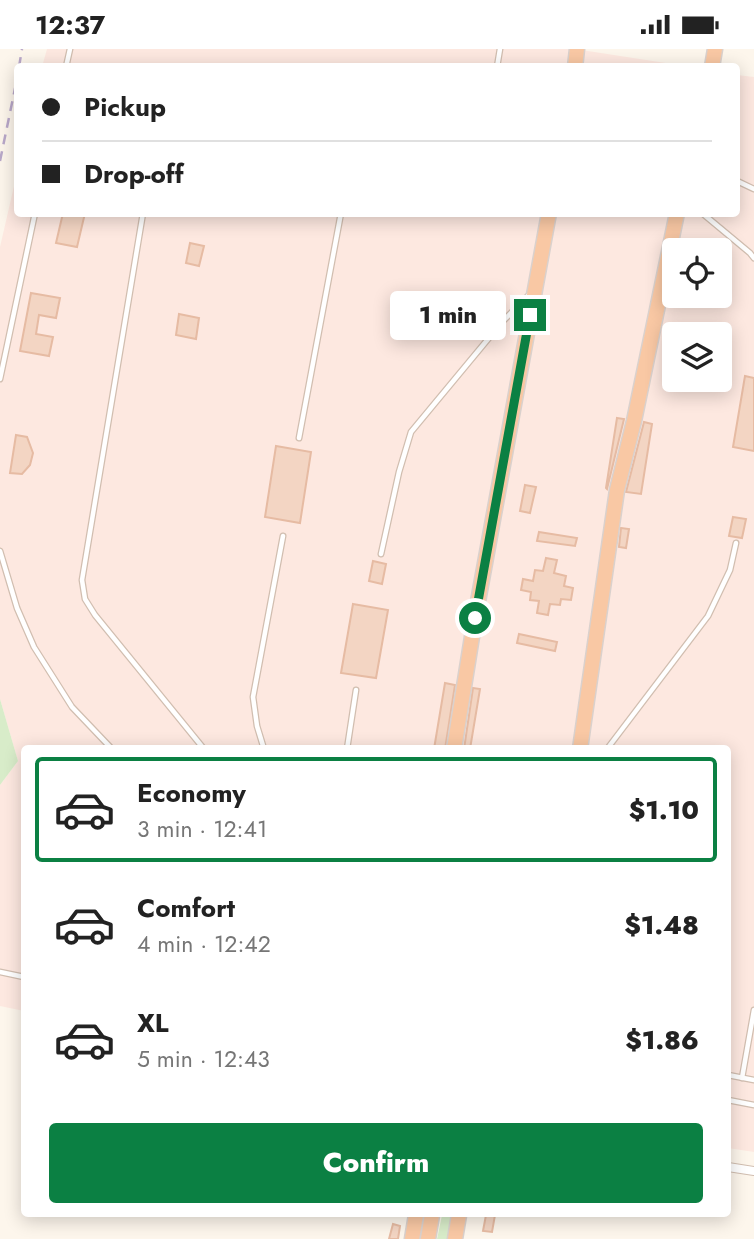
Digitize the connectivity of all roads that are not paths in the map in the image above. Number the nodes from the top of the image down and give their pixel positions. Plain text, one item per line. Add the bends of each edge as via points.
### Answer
1 (34, 217) edge
2 (142, 217) edge
3 (340, 217) edge
4 (548, 217) edge
5 (676, 217) edge
6 (707, 217) edge
7 (754, 258) edge
8 (535, 290) junction
9 (0, 379) edge
10 (299, 438) dead end
11 (283, 536) dead end
12 (736, 543) dead end
13 (0, 551) edge
14 (381, 554) dead end
15 (356, 690) dead end
16 (108, 745) edge
17 (201, 745) edge
18 (263, 745) edge
19 (348, 745) edge
20 (455, 745) edge
21 (581, 745) edge
22 (610, 745) edge
23 (0, 972) edge
24 (21, 976) edge
25 (754, 1010) edge
26 (731, 1076) edge
27 (742, 1078) junction
28 (754, 1080) edge
29 (731, 1101) edge
30 (754, 1105) edge
31 (731, 1167) edge
32 (754, 1171) edge
33 (416, 1217) edge
34 (432, 1217) edge
35 (460, 1217) edge
36 (412, 1239) edge
37 (428, 1239) edge
38 (455, 1239) edge

1 - 9 lane
2 - 17 lane via 82,580 94,615
3 - 10 lane
4 - 8 highway
5 - 21 highway via 617,490
6 - 7 lane
8 - 14 lane via 503,321 411,432
8 - 20 highway
11 - 18 lane via 253,697
12 - 22 lane via 730,570 708,616
13 - 16 lane via 34,647 72,707
15 - 19 lane
23 - 24 lane
25 - 27 lane
26 - 27 lane
27 - 28 lane
29 - 30 lane
31 - 32 street
33 - 36 highway
34 - 37 highway
35 - 38 highway

